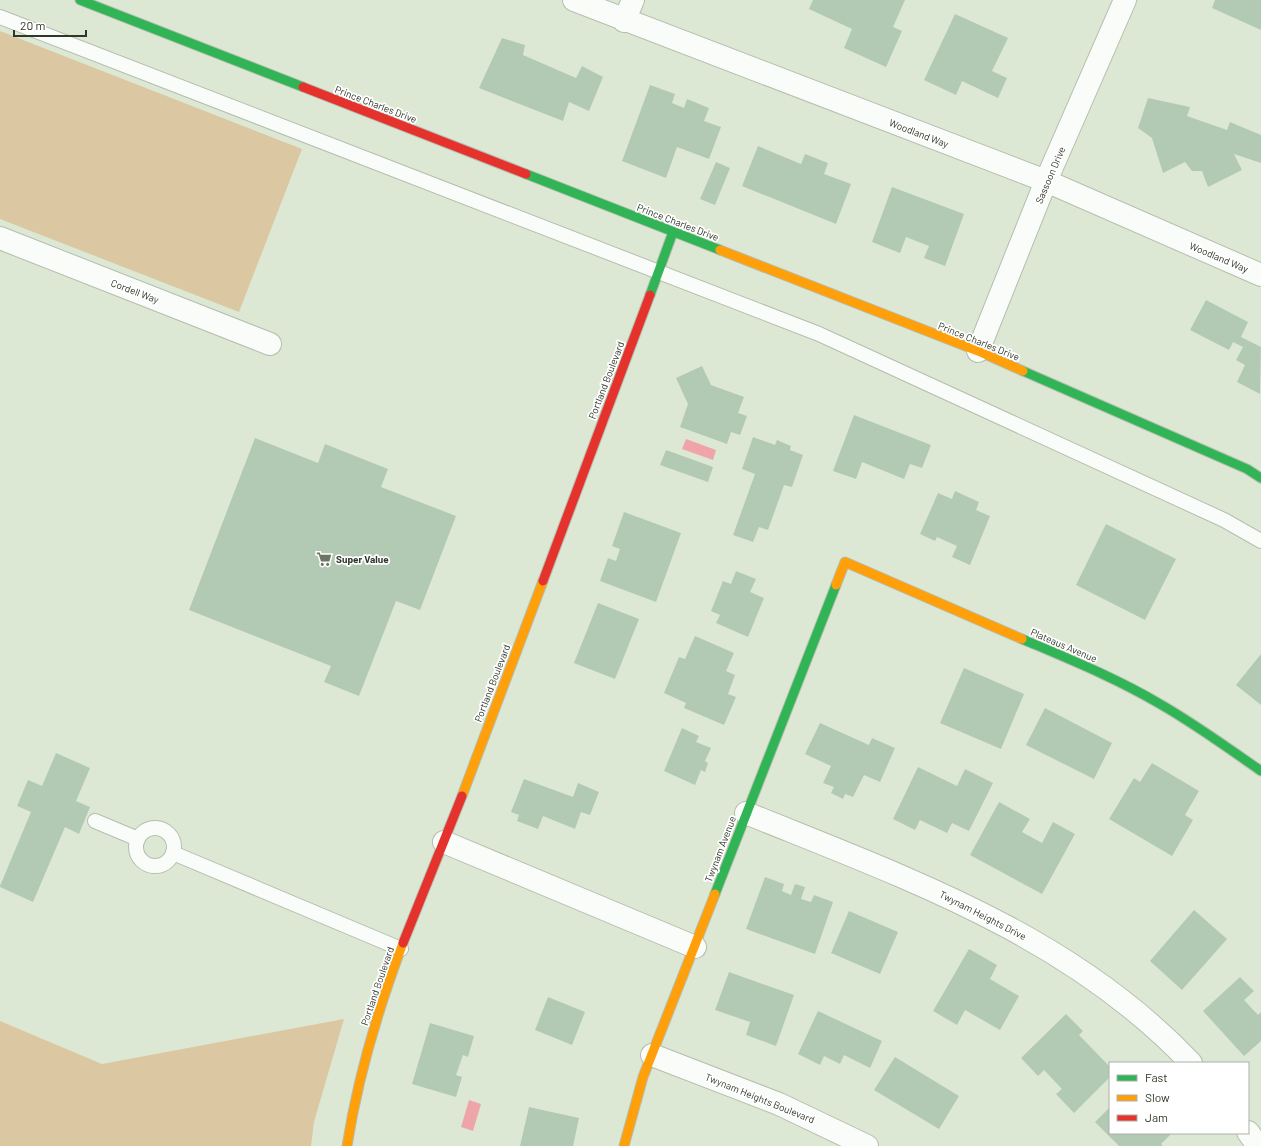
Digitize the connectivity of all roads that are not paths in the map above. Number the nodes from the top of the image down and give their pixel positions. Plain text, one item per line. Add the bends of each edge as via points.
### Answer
1 (80, 0) edge
2 (574, 0) edge
3 (633, 0) edge
4 (1124, 0) edge
5 (0, 17) edge
6 (624, 21) junction
7 (1046, 182) junction
8 (673, 232) junction
9 (0, 238) edge
10 (659, 272) junction
11 (1261, 275) edge
12 (270, 344) dead end
13 (978, 351) junction
14 (1261, 478) edge
15 (1261, 541) edge
16 (845, 562) joint
17 (1261, 771) edge
18 (746, 813) junction
19 (96, 821) dead end
20 (138, 839) junction
21 (444, 842) junction
22 (173, 853) junction
23 (695, 947) junction
24 (402, 949) junction
25 (652, 1055) junction
26 (1190, 1062) edge
27 (1249, 1133) edge
28 (347, 1146) edge
29 (624, 1146) edge
30 (867, 1146) edge
31 (1258, 1146) edge

1 - 8 main road, Prince Charles Drive
2 - 6 street, Woodland Way
3 - 6 street
4 - 7 street, Sassoon Drive
5 - 10 lane
6 - 7 street, Woodland Way
7 - 11 street, Woodland Way
7 - 13 street, Sassoon Drive
8 - 10 main road, Portland Boulevard
8 - 13 main road, Prince Charles Drive
9 - 12 street, Cordell Way
10 - 15 lane via 819,334 1224,520
10 - 21 main road, Portland Boulevard
13 - 14 main road, Prince Charles Drive via 1247,469
16 - 17 main road, Plateaus Avenue via 1103,674 1160,703 1210,734
16 - 18 main road, Twynam Avenue
18 - 23 main road, Twynam Avenue
18 - 26 street, Twynam Heights Drive via 926,886 1052,951 1155,1026
19 - 20 lane
20 - 22 lane via 147,830 159,829 170,835
20 - 22 lane via 137,851 142,861 148,864 154,866 165,863
21 - 23 street
21 - 24 main road, Portland Boulevard
22 - 24 lane
23 - 25 main road, Twynam Avenue
24 - 28 main road, Portland Boulevard via 358,1079
25 - 29 main road, Twynam Avenue via 631,1116
25 - 30 street, Twynam Heights Boulevard via 779,1104
27 - 31 street

